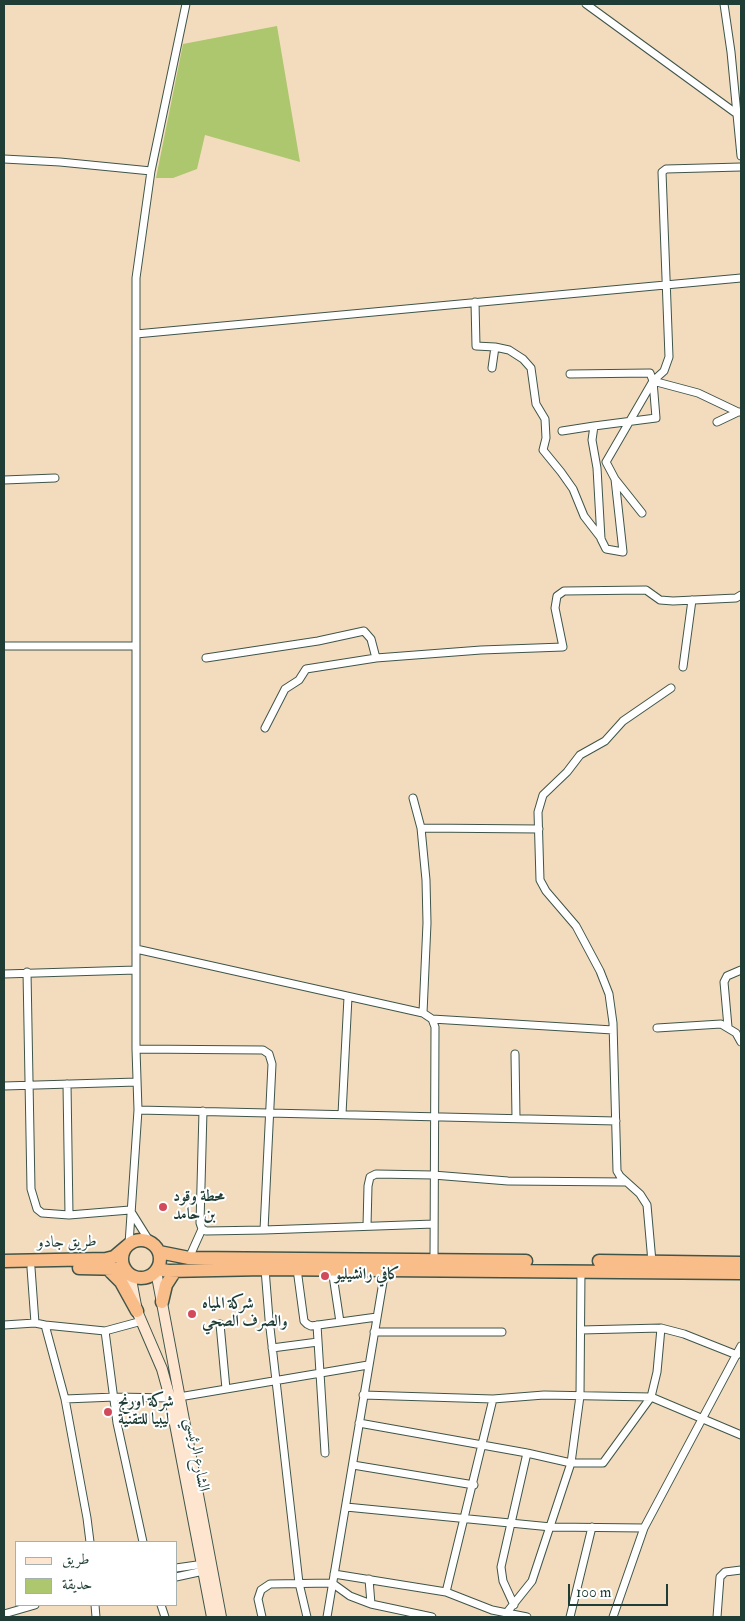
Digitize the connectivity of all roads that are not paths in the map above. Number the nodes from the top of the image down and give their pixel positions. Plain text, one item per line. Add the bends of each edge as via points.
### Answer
1 (186, 4) edge
2 (586, 4) edge
3 (724, 4) edge
4 (737, 114) junction
5 (741, 156) edge
6 (4, 159) edge
7 (741, 167) edge
8 (151, 172) junction
9 (741, 278) edge
10 (667, 286) junction
11 (475, 302) junction
12 (136, 334) junction
13 (495, 347) junction
14 (492, 368) dead end
15 (570, 374) dead end
16 (653, 381) junction
17 (740, 412) edge
18 (717, 422) dead end
19 (627, 423) junction
20 (594, 426) junction
21 (562, 430) dead end
22 (55, 478) dead end
23 (615, 479) junction
24 (4, 480) edge
25 (642, 513) dead end
26 (602, 539) junction
27 (741, 595) edge
28 (692, 600) junction
29 (4, 646) edge
30 (136, 646) junction
31 (206, 658) dead end
32 (376, 658) junction
33 (683, 667) dead end
34 (671, 688) dead end
35 (265, 728) dead end
36 (414, 798) dead end
37 (422, 828) junction
38 (538, 829) junction
39 (136, 949) junction
40 (136, 970) junction
41 (741, 970) edge
42 (27, 972) junction
43 (4, 974) edge
44 (348, 997) junction
45 (423, 1013) junction
46 (432, 1019) junction
47 (728, 1027) junction
48 (657, 1028) dead end
49 (613, 1030) junction
50 (741, 1042) edge
51 (136, 1049) junction
52 (515, 1054) dead end
53 (137, 1082) junction
54 (67, 1084) junction
55 (4, 1086) edge
56 (29, 1086) junction
57 (138, 1110) junction
58 (203, 1111) junction
59 (270, 1113) junction
60 (342, 1114) junction
61 (434, 1116) junction
62 (516, 1118) junction
63 (616, 1121) junction
64 (433, 1175) junction
65 (626, 1182) junction
66 (130, 1210) junction
67 (70, 1215) junction
68 (434, 1224) junction
69 (367, 1226) junction
70 (202, 1229) junction
71 (264, 1230) junction
72 (150, 1242) junction
73 (128, 1245) junction
74 (159, 1252) junction
75 (189, 1258) junction
76 (652, 1262) junction
77 (741, 1263) edge
78 (4, 1265) edge
79 (434, 1265) junction
80 (31, 1268) junction
81 (107, 1268) junction
82 (265, 1269) junction
83 (297, 1269) junction
84 (332, 1269) junction
85 (157, 1270) junction
86 (385, 1270) junction
87 (581, 1270) junction
88 (175, 1271) junction
89 (128, 1272) junction
90 (741, 1272) edge
91 (162, 1302) junction
92 (140, 1316) junction
93 (377, 1317) junction
94 (340, 1322) junction
95 (35, 1323) junction
96 (220, 1324) dead end
97 (45, 1325) junction
98 (316, 1325) junction
99 (4, 1326) edge
100 (661, 1328) junction
101 (581, 1330) junction
102 (105, 1331) junction
103 (374, 1332) junction
104 (502, 1332) dead end
105 (318, 1342) junction
106 (741, 1346) edge
107 (272, 1348) junction
108 (737, 1354) junction
109 (368, 1365) junction
110 (321, 1373) junction
111 (277, 1381) junction
112 (226, 1389) junction
113 (363, 1395) junction
114 (115, 1396) junction
115 (580, 1396) junction
116 (174, 1398) junction
117 (651, 1398) junction
118 (65, 1399) junction
119 (493, 1399) junction
120 (702, 1419) junction
121 (359, 1423) junction
122 (741, 1435) edge
123 (483, 1445) junction
124 (325, 1453) dead end
125 (527, 1453) junction
126 (572, 1463) junction
127 (353, 1465) junction
128 (474, 1485) junction
129 (346, 1507) junction
130 (465, 1519) junction
131 (510, 1523) junction
132 (592, 1527) junction
133 (551, 1528) junction
134 (644, 1528) junction
135 (90, 1541) edge
136 (143, 1541) edge
137 (206, 1567) junction
138 (178, 1568) edge
139 (741, 1570) edge
140 (334, 1574) junction
141 (178, 1576) edge
142 (369, 1579) junction
143 (299, 1583) junction
144 (332, 1583) junction
145 (446, 1592) junction
146 (371, 1604) junction
147 (514, 1604) junction
148 (32, 1606) edge
149 (4, 1614) edge
150 (508, 1614) edge
151 (165, 1616) edge
152 (156, 1617) edge
153 (212, 1617) edge
154 (221, 1617) edge
155 (262, 1617) edge
156 (307, 1617) edge
157 (327, 1617) edge
158 (432, 1617) edge
159 (527, 1617) edge
160 (570, 1617) edge
161 (613, 1617) edge
162 (717, 1617) edge

1 - 8 street
2 - 4 street
3 - 4 street
4 - 5 street
6 - 8 street
7 - 10 street via 666,169 662,172
8 - 12 street via 136,278
9 - 10 street
10 - 11 street
10 - 16 street via 668,357 664,371
11 - 12 street
11 - 13 street via 476,346
12 - 30 street
13 - 14 street
13 - 26 street via 509,350 531,368 536,404 545,419 543,450 573,489 584,516
15 - 16 street via 650,373
16 - 17 street via 698,393
16 - 19 street
16 - 19 street via 656,418
17 - 18 street
19 - 20 street
19 - 23 street via 606,462
20 - 21 street
20 - 26 street via 592,440
22 - 24 street
23 - 25 street
23 - 26 street via 623,552 606,549
27 - 28 street
28 - 32 street via 660,600 646,590 564,591 557,596 556,608 563,647
28 - 33 street
29 - 30 street
30 - 39 street
31 - 32 street via 364,631 372,639
32 - 35 street via 306,669 299,680 285,689
34 - 38 street via 623,721 605,741 580,754 538,803
36 - 37 street
37 - 38 street
37 - 45 street via 427,923
38 - 49 street via 540,880 576,926 603,977 609,994
39 - 40 street
39 - 44 street
40 - 42 street
40 - 51 street
41 - 47 street via 728,976 724,982
42 - 43 street
42 - 56 street
44 - 45 street
44 - 60 street
45 - 46 street
46 - 49 street
46 - 61 street via 435,1027
47 - 48 street via 701,1024
47 - 50 street
49 - 63 street
51 - 53 street
51 - 59 street via 262,1050 269,1054 272,1064
52 - 62 street
53 - 54 street
53 - 57 street
54 - 56 street
54 - 67 street
55 - 56 street
56 - 67 street via 31,1189 34,1200 42,1213
57 - 58 street
57 - 66 street
58 - 59 street
58 - 70 street
59 - 60 street
59 - 71 street
60 - 61 street
61 - 62 street
61 - 64 street
62 - 63 street
63 - 65 street via 617,1171
64 - 65 street via 508,1181
64 - 68 street
64 - 69 street via 376,1174 370,1177
65 - 76 street via 647,1204
66 - 67 street
66 - 72 street
66 - 73 street
68 - 69 street
68 - 79 street
69 - 71 street
70 - 71 street
70 - 75 street
72 - 73 highway via 141,1240
72 - 74 highway
73 - 78 highway, طريق جادو via 114,1258
73 - 89 highway via 122,1256
74 - 75 highway
74 - 85 highway
75 - 79 highway
76 - 77 highway
76 - 79 highway
78 - 80 highway, طريق جادو
79 - 86 highway
79 - 87 highway
80 - 81 highway, طريق جادو
80 - 95 street
81 - 89 highway, طريق جادو
81 - 92 highway via 121,1282
82 - 83 highway
82 - 88 highway
82 - 107 street
83 - 84 highway
83 - 98 street via 304,1321 311,1326
84 - 86 highway
84 - 94 street
85 - 88 highway
85 - 89 highway via 144,1278
85 - 91 street, الشارع الرئيسي
86 - 93 street
87 - 90 highway
87 - 101 street
88 - 91 highway via 166,1285
89 - 92 street, الشارع الرئيسي
91 - 116 street, الشارع الرئيسي
92 - 102 street
92 - 116 street, الشارع الرئيسي
93 - 94 street
93 - 103 street
94 - 98 street
95 - 97 street
95 - 99 street
96 - 112 street
97 - 102 street
97 - 118 street
98 - 105 street
100 - 101 street
100 - 108 street
100 - 117 street
101 - 115 street
102 - 114 street
103 - 104 street
103 - 109 street
105 - 107 street
105 - 110 street
106 - 108 street
107 - 111 street
108 - 120 street
109 - 110 street
109 - 113 street
110 - 111 street
110 - 124 street
111 - 112 street
111 - 143 street
112 - 116 street
113 - 119 street
113 - 121 street
114 - 116 street
114 - 118 street
114 - 136 street via 122,1453
115 - 117 street
115 - 119 street
115 - 126 street
116 - 137 street, الشارع الرئيسي
117 - 120 street
117 - 126 street via 607,1460 597,1464
118 - 135 street
119 - 123 street
120 - 122 street
120 - 134 street
121 - 123 street
121 - 127 street
123 - 125 street
123 - 128 street
125 - 126 street
125 - 131 street
126 - 133 street
127 - 128 street
127 - 129 street
128 - 130 street
129 - 130 street
129 - 140 street
130 - 131 street
130 - 145 street
131 - 133 street
131 - 147 street via 501,1572
132 - 133 street
132 - 134 street
132 - 160 street
133 - 147 street via 532,1581
134 - 161 street
137 - 138 street
137 - 141 street
137 - 153 street, الشارع الرئيسي
137 - 154 street, الشارع الرئيسي
139 - 162 street via 720,1576
140 - 142 street
140 - 144 street
142 - 145 street
142 - 146 street
143 - 144 street
143 - 155 street via 270,1584 261,1590 258,1599
143 - 156 street
144 - 146 street via 350,1596
144 - 157 street
145 - 150 street
146 - 158 street
147 - 150 street
148 - 149 street
150 - 159 street
151 - 152 street

